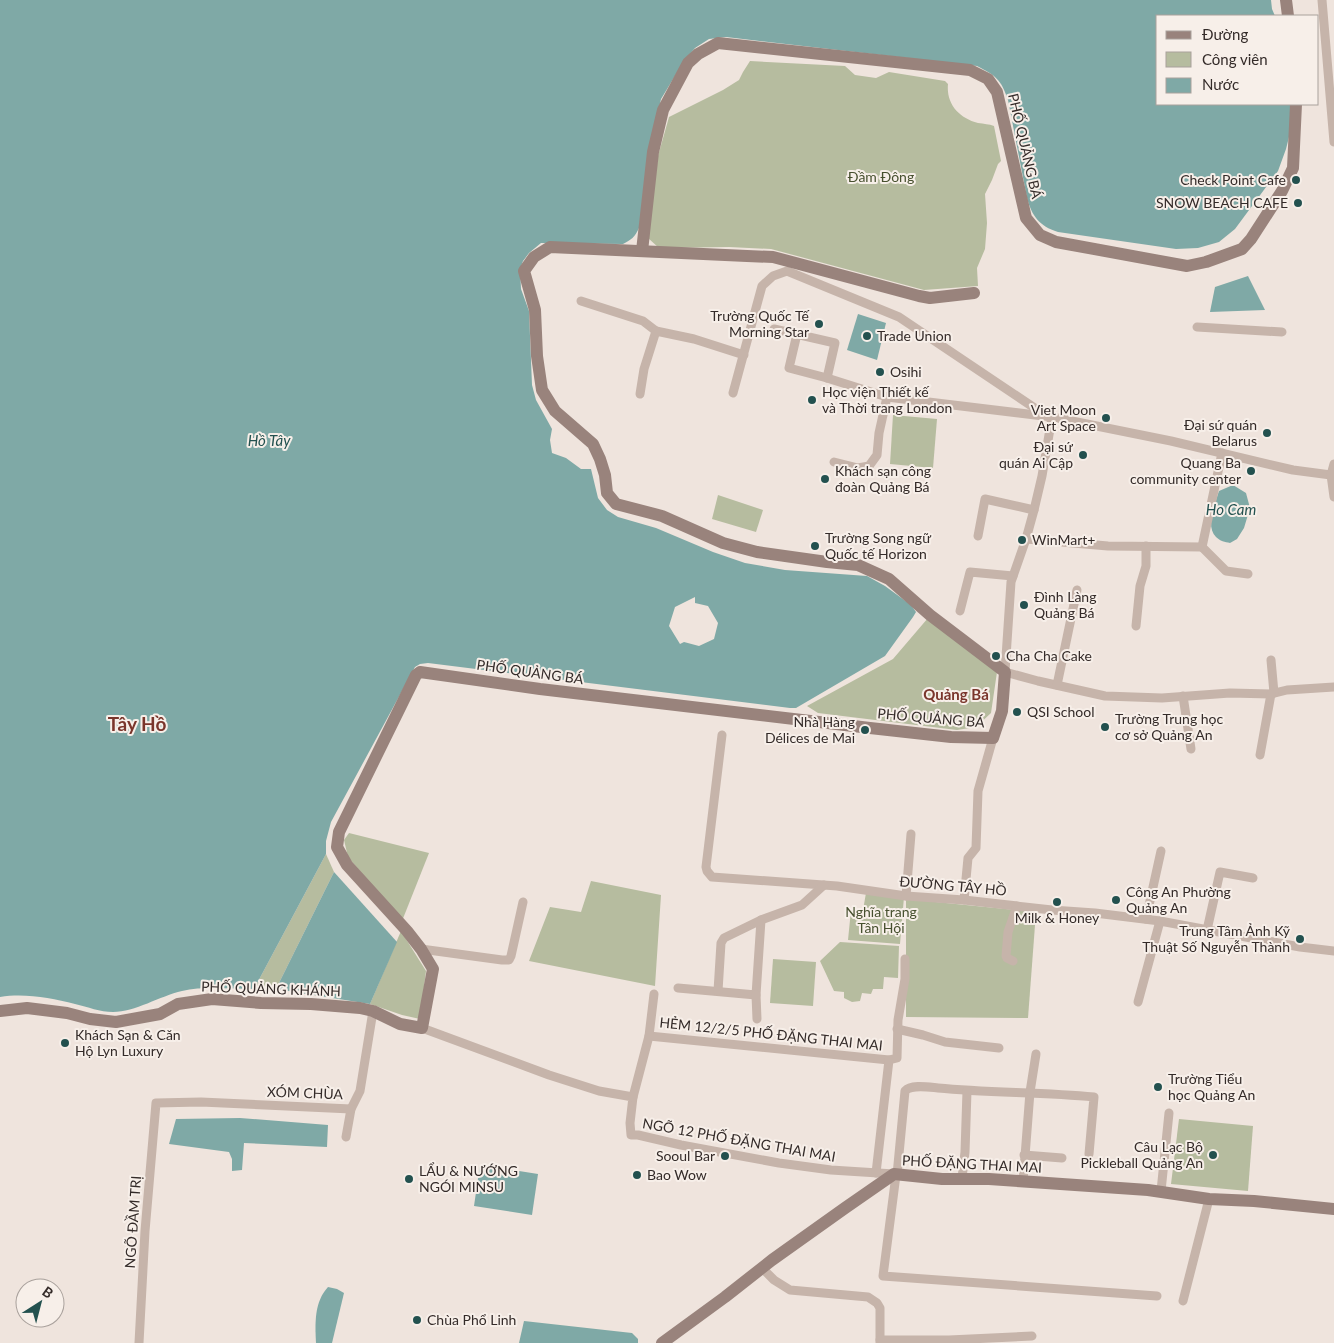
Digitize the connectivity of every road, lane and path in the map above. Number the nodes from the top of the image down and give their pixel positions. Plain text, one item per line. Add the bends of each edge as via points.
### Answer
1 (1286, 0) edge
2 (1322, 0) edge
3 (1288, 15) edge
4 (1296, 105) edge
5 (1334, 142) edge
6 (642, 251) junction
7 (974, 293) dead end
8 (581, 302) dead end
9 (1197, 327) dead end
10 (774, 329) dead end
11 (656, 331) junction
12 (1282, 332) dead end
13 (797, 334) junction
14 (744, 354) junction
15 (827, 378) junction
16 (734, 393) dead end
17 (640, 394) dead end
18 (887, 397) junction
19 (1049, 417) junction
20 (1222, 453) junction
21 (834, 462) dead end
22 (1334, 464) edge
23 (1331, 475) junction
24 (1334, 497) edge
25 (1034, 510) junction
26 (978, 536) dead end
27 (1026, 539) junction
28 (1146, 546) junction
29 (1202, 547) junction
30 (1248, 574) dead end
31 (1013, 576) junction
32 (1077, 590) dead end
33 (960, 611) dead end
34 (1136, 626) dead end
35 (1271, 660) dead end
36 (1005, 672) junction
37 (1057, 685) junction
38 (1334, 687) edge
39 (1272, 693) junction
40 (1183, 696) junction
41 (722, 735) dead end
42 (993, 738) junction
43 (1191, 749) dead end
44 (1260, 755) dead end
45 (911, 834) dead end
46 (1161, 851) dead end
47 (1253, 878) dead end
48 (824, 886) junction
49 (906, 896) junction
50 (964, 900) junction
51 (523, 902) dead end
52 (1016, 906) junction
53 (1146, 919) junction
54 (761, 920) junction
55 (1160, 921) junction
56 (1206, 930) junction
57 (421, 949) junction
58 (1334, 951) edge
59 (904, 959) dead end
60 (1013, 961) dead end
61 (678, 988) dead end
62 (718, 991) junction
63 (654, 994) dead end
64 (756, 995) junction
65 (1138, 1002) dead end
66 (0, 1011) edge
67 (373, 1011) junction
68 (757, 1019) dead end
69 (422, 1028) junction
70 (897, 1028) junction
71 (650, 1036) junction
72 (999, 1048) dead end
73 (1036, 1054) dead end
74 (889, 1060) junction
75 (966, 1091) junction
76 (1030, 1092) junction
77 (633, 1097) junction
78 (156, 1103) joint
79 (352, 1108) junction
80 (1169, 1113) dead end
81 (346, 1137) dead end
82 (1089, 1154) dead end
83 (1024, 1155) junction
84 (1062, 1158) dead end
85 (876, 1173) junction
86 (896, 1175) junction
87 (962, 1178) junction
88 (1023, 1182) junction
89 (1161, 1191) junction
90 (1209, 1199) junction
91 (1334, 1208) edge
92 (762, 1268) junction
93 (1157, 1296) dead end
94 (1183, 1301) dead end
95 (1032, 1336) dead end
96 (880, 1341) edge
97 (949, 1341) edge
98 (139, 1343) edge
99 (662, 1343) edge

1 - 3 street
2 - 5 street
4 - 6 street, PHỐ QUẢNG BÁ via 1292,168 1282,191 1251,239 1242,249 1187,266 1056,242 1040,235 1026,218 998,92 988,79 970,70 718,43 688,63 663,110 653,152
6 - 7 street via 773,257 930,298
6 - 36 street via 550,247 534,257 524,271 535,310 542,390 554,411 593,444 600,459 607,493 616,504 662,516 723,543 757,552 858,564 889,579
8 - 11 street via 643,320
9 - 12 street
10 - 13 street
11 - 14 street
11 - 17 street
13 - 15 street via 789,368
13 - 15 street via 835,343
14 - 16 street
14 - 19 street via 762,286 773,276 787,271 899,317
15 - 18 street
18 - 19 street
18 - 21 street via 877,456 869,466 858,468
19 - 20 street
19 - 25 street
20 - 23 street via 1293,470
20 - 29 street
22 - 23 street
23 - 24 street
25 - 26 street via 985,499
25 - 27 street
27 - 28 street
27 - 31 street
28 - 29 street
28 - 34 street
29 - 30 street via 1226,571
31 - 33 street via 970,572
31 - 36 street
32 - 37 street
35 - 39 street
36 - 37 street
36 - 42 street, PHỐ QUẢNG BÁ via 1002,711
37 - 40 street via 1105,696 1124,693 1162,698
38 - 39 street
39 - 40 street
39 - 44 street
40 - 43 street
41 - 48 street, ĐƯỜNG TÂY HỒ via 706,867 709,874 712,877
42 - 50 street via 978,792 976,848 968,858
42 - 57 street, PHỐ QUẢNG BÁ via 870,728 420,672 339,832 337,847 346,865
45 - 49 street
46 - 53 street
47 - 56 street via 1220,872
48 - 49 street, ĐƯỜNG TÂY HỒ
48 - 54 street via 802,905
49 - 50 street, ĐƯỜNG TÂY HỒ
50 - 52 street, ĐƯỜNG TÂY HỒ
51 - 57 street via 509,960
52 - 53 street, ĐƯỜNG TÂY HỒ
52 - 60 street via 1008,932 1006,956
53 - 55 street, ĐƯỜNG TÂY HỒ
54 - 62 street via 722,940
54 - 64 street
55 - 56 street, ĐƯỜNG TÂY HỒ
55 - 65 street
56 - 58 street, ĐƯỜNG TÂY HỒ
57 - 69 street, PHỐ QUẢNG BÁ via 433,969
59 - 70 street via 905,979
61 - 62 street
62 - 64 street
63 - 71 street
64 - 68 street
66 - 67 street, PHỐ QUẢNG KHÁNH via 28,1008 116,1022 160,1014 178,1004 212,1000 311,1004
67 - 69 street, PHỐ QUẢNG KHÁNH via 400,1024
67 - 79 street, XÓM CHÙA via 360,1091
69 - 77 street, NGÕ 12 PHỐ ĐẶNG THAI MAI via 549,1075 599,1091
70 - 72 street via 945,1042
70 - 74 street via 897,1058
71 - 74 street, HẺM 12/2/5 PHỐ ĐẶNG THAI MAI
71 - 77 street
73 - 76 street
74 - 85 street
75 - 76 street
75 - 86 street via 931,1087 906,1089
75 - 87 street
76 - 82 street via 1094,1097
76 - 83 street
77 - 85 street, NGÕ 12 PHỐ ĐẶNG THAI MAI via 631,1136 779,1163
78 - 79 street, XÓM CHÙA
78 - 98 street, NGÕ ĐẦM TRỊ
79 - 81 street
80 - 89 street
83 - 84 street
83 - 88 street
85 - 86 street, NGÕ 12 PHỐ ĐẶNG THAI MAI
86 - 87 street, PHỐ ĐẶNG THAI MAI
86 - 92 street, PHỐ ĐẶNG THAI MAI via 844,1208
86 - 93 street via 883,1276
87 - 88 street, PHỐ ĐẶNG THAI MAI
88 - 89 street, PHỐ ĐẶNG THAI MAI
89 - 90 street, PHỐ ĐẶNG THAI MAI
90 - 91 street, PHỐ ĐẶNG THAI MAI
90 - 94 street
92 - 96 street via 790,1290 868,1297 877,1302 880,1308
92 - 99 street, PHỐ ĐẶNG THAI MAI
95 - 97 street
96 - 97 street

